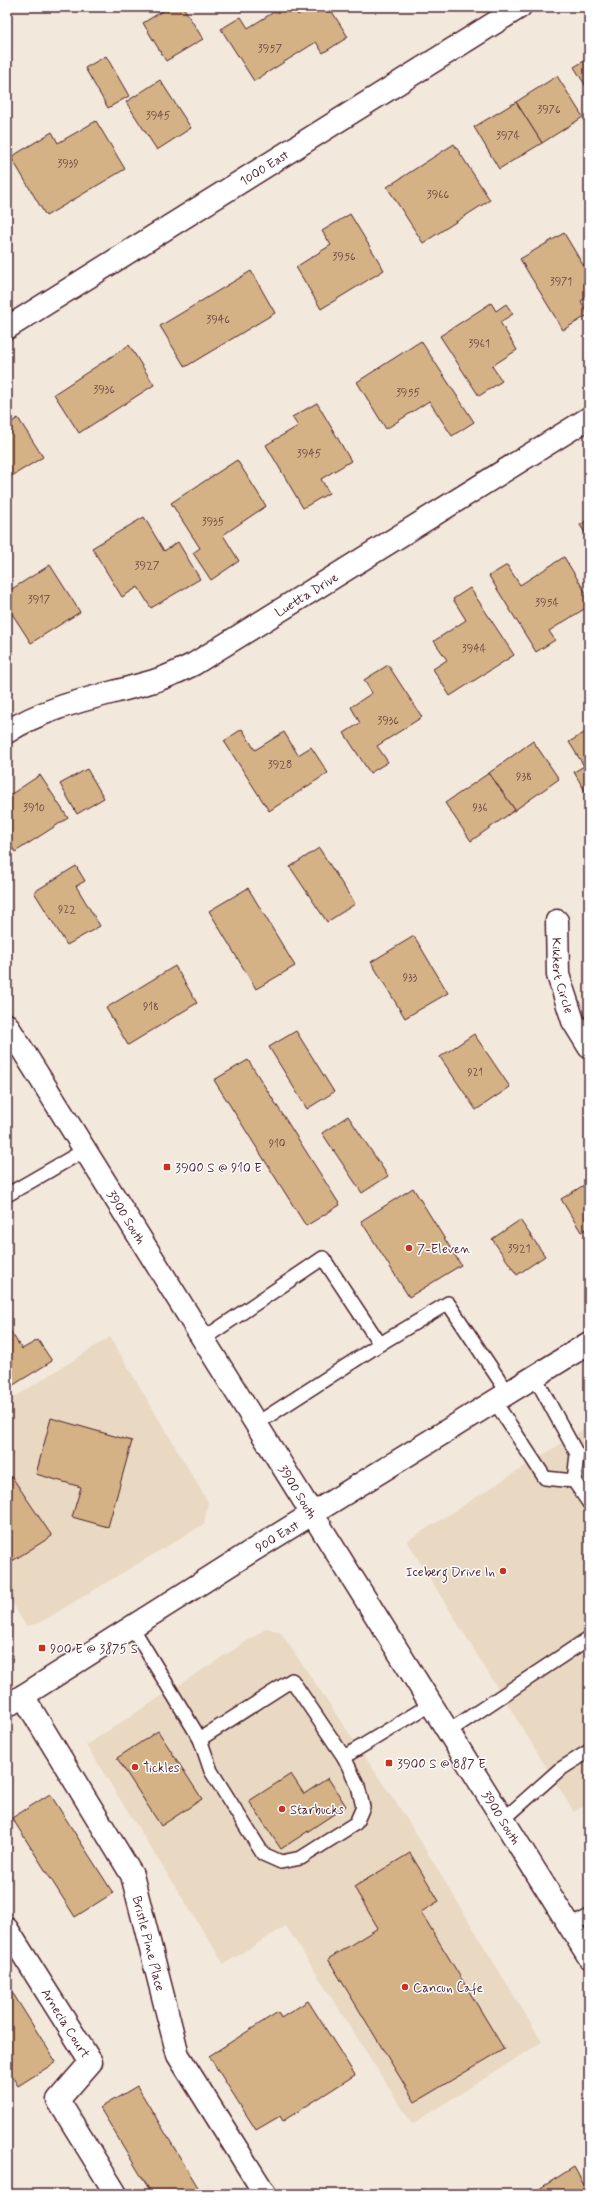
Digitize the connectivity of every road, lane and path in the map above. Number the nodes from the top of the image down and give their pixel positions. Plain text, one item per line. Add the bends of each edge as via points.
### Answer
1 (520, 7) edge
2 (7, 328) edge
3 (589, 418) edge
4 (7, 732) edge
5 (557, 921) dead end
6 (7, 1026) edge
7 (589, 1047) edge
8 (85, 1150) junction
9 (7, 1195) edge
10 (203, 1339) junction
11 (589, 1343) edge
12 (380, 1344) junction
13 (535, 1377) junction
14 (502, 1398) junction
15 (256, 1424) junction
16 (574, 1481) junction
17 (589, 1503) edge
18 (312, 1514) junction
19 (132, 1627) junction
20 (589, 1638) edge
21 (15, 1701) edge
22 (431, 1704) junction
23 (449, 1731) junction
24 (200, 1739) junction
25 (589, 1751) edge
26 (344, 1757) junction
27 (504, 1819) junction
28 (589, 1916) edge
29 (570, 1926) junction
30 (7, 1929) edge
31 (589, 1957) edge
32 (116, 2194) edge
33 (265, 2194) edge

1 - 2 street, 1000 East
3 - 4 street, Luetta Drive via 194,664 158,680 44,713
5 - 7 street, Kikkert Circle via 558,975 573,1021
6 - 8 street, 3900 South
8 - 9 lane
8 - 10 street, 3900 South
10 - 12 lane via 324,1258
10 - 15 street, 3900 South
11 - 13 street, 900 East
12 - 14 lane via 448,1303
12 - 15 lane
13 - 14 street, 900 East
13 - 16 lane via 577,1454
14 - 16 lane via 545,1478
14 - 18 street, 900 East
15 - 18 street, 3900 South
16 - 17 lane
18 - 19 street, 900 East
18 - 22 street, 3900 South
19 - 21 street, 900 East
19 - 24 lane
20 - 23 lane
21 - 33 street, Bristle Pine Place via 132,1875 178,2055
22 - 23 street, 3900 South
22 - 26 lane
23 - 27 street, 3900 South
24 - 26 lane via 292,1680
24 - 26 lane via 211,1772 263,1854 281,1862 300,1858 356,1823 363,1807 358,1786
25 - 27 lane via 559,1770
27 - 29 street, 3900 South
28 - 29 lane
29 - 31 street, 3900 South
30 - 32 street, Arnecia Court via 91,2062 58,2100

